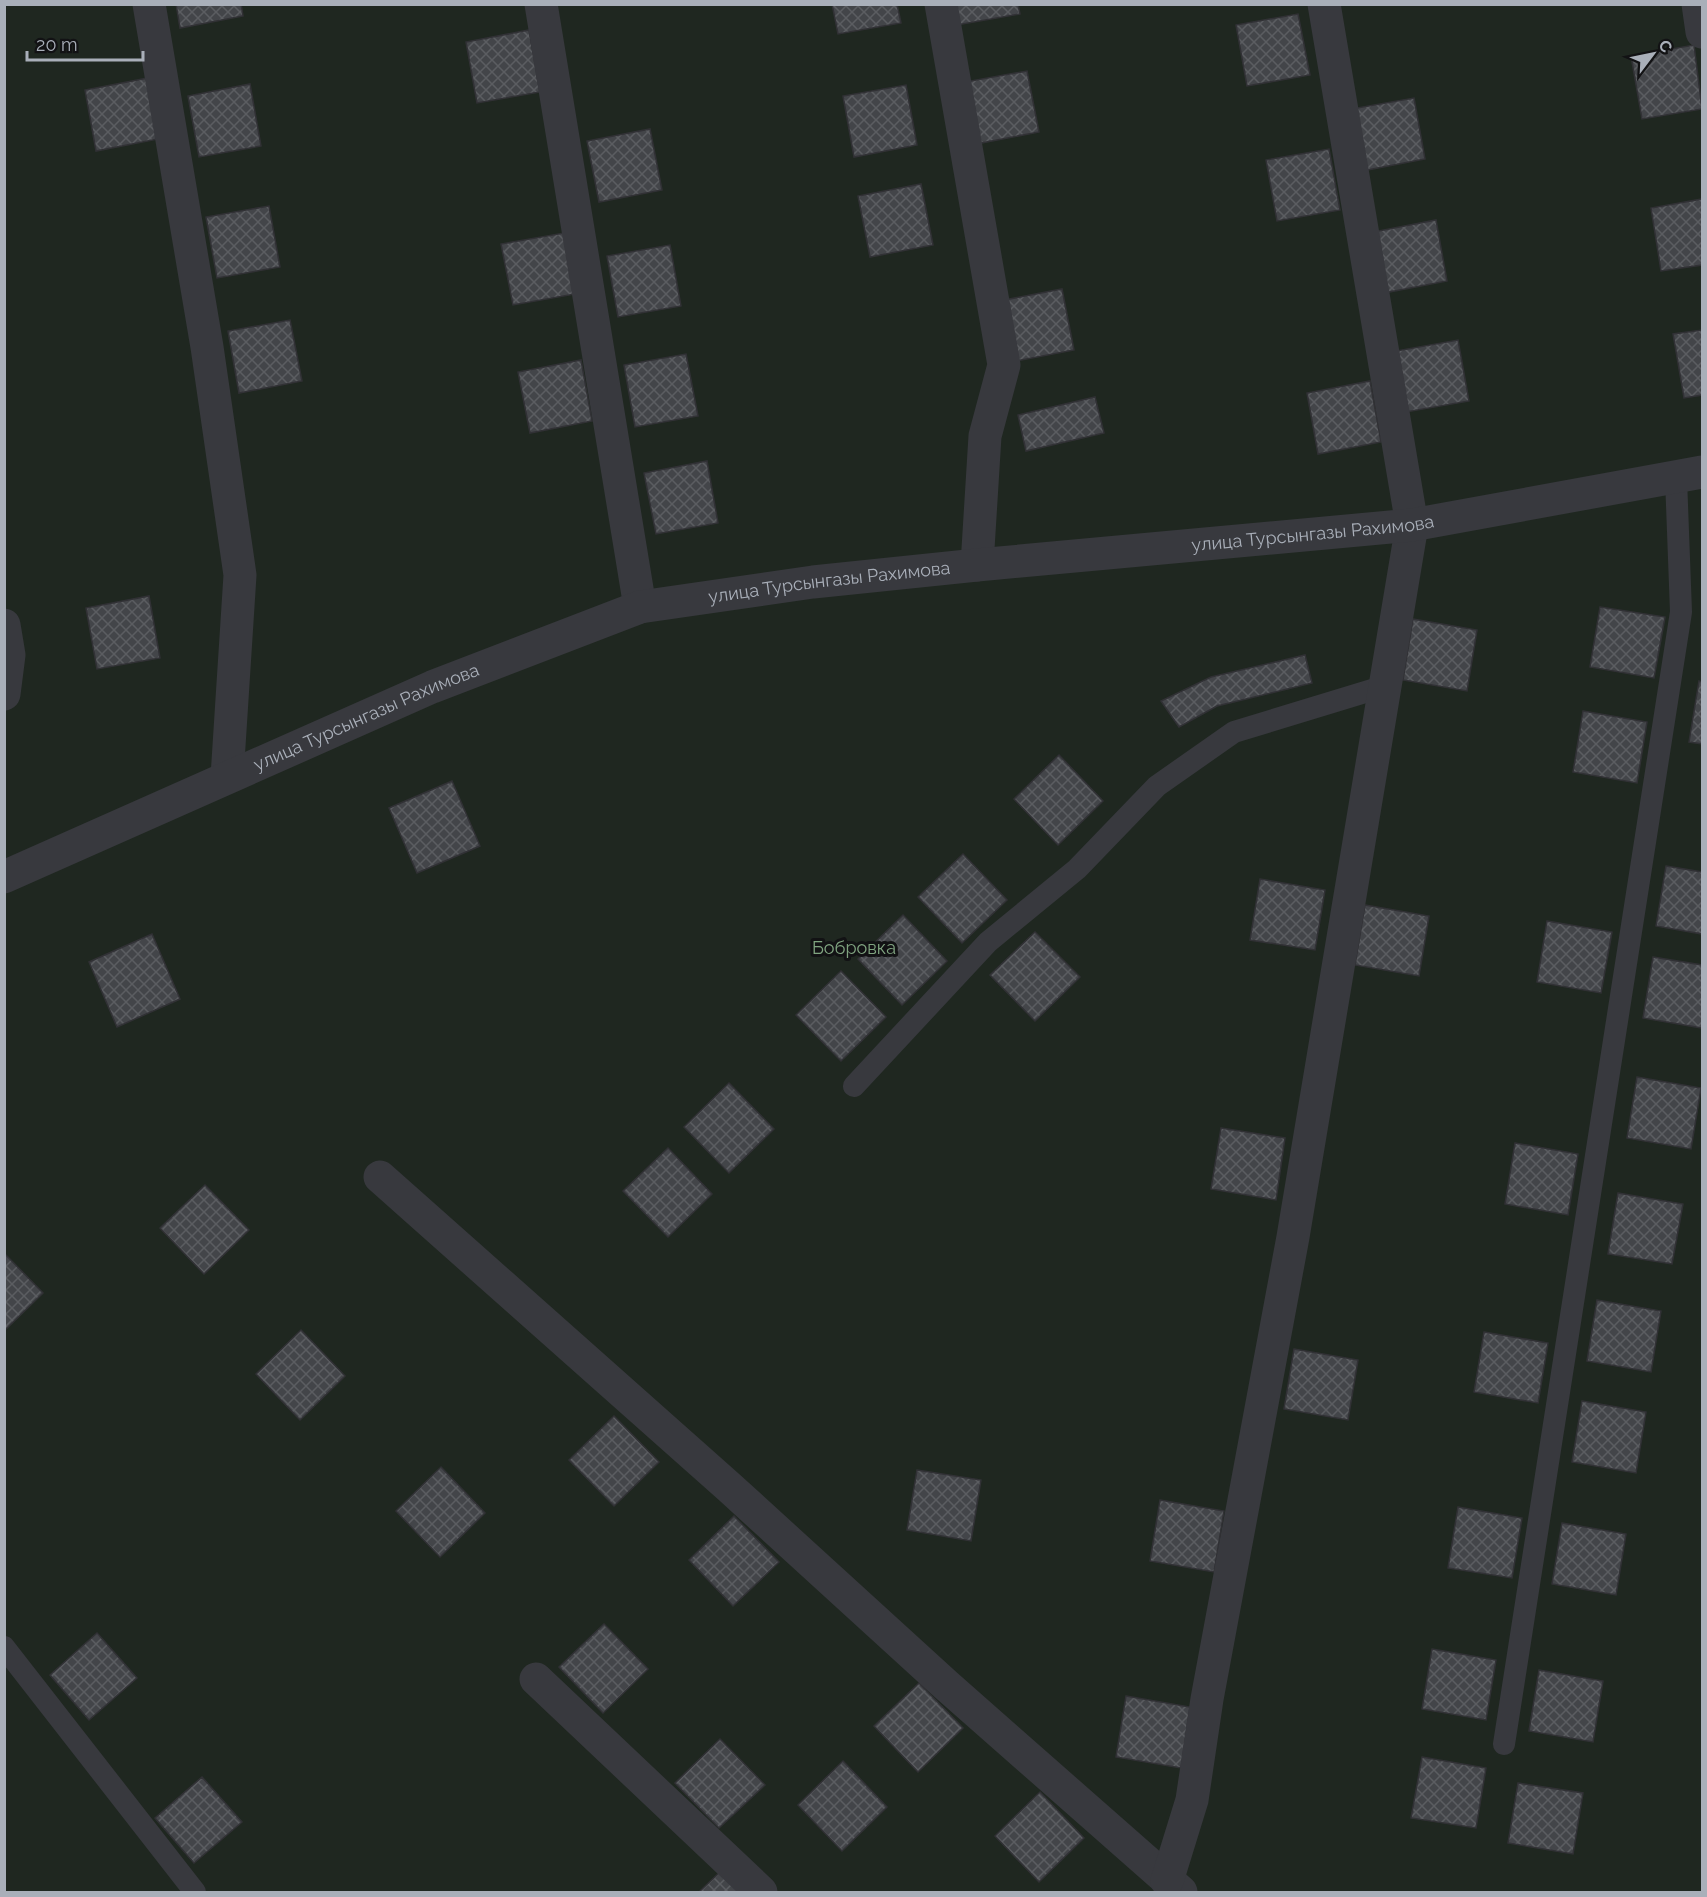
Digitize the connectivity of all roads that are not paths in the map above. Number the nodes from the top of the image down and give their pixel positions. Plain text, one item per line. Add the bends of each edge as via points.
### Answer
1 (149, 4) edge
2 (541, 4) edge
3 (941, 4) edge
4 (1324, 4) edge
5 (1698, 4) edge
6 (1702, 32) edge
7 (1689, 475) edge
8 (1412, 525) junction
9 (976, 565) junction
10 (640, 607) junction
11 (4, 625) edge
12 (1385, 686) junction
13 (4, 694) edge
14 (227, 777) junction
15 (4, 877) edge
16 (854, 1086) dead end
17 (380, 1177) dead end
18 (4, 1647) edge
19 (536, 1679) dead end
20 (1504, 1744) dead end
21 (1174, 1887) edge
22 (195, 1893) edge
23 (761, 1893) edge

1 - 14 street via 207,347 240,575
2 - 10 street
3 - 9 street via 1004,365 985,436
4 - 8 street
5 - 6 street
7 - 8 street, улица Турсынгазы Рахимова
7 - 20 lane via 1681,612
8 - 9 street, улица Турсынгазы Рахимова
8 - 12 street
9 - 10 street, улица Турсынгазы Рахимова via 813,582
10 - 14 street, улица Турсынгазы Рахимова via 432,687
11 - 13 street via 9,654
12 - 16 lane via 1234,732 1157,786 1077,869 988,942
12 - 21 street via 1293,1237
14 - 15 street, улица Турсынгазы Рахимова
17 - 21 street
18 - 22 lane
19 - 23 street

